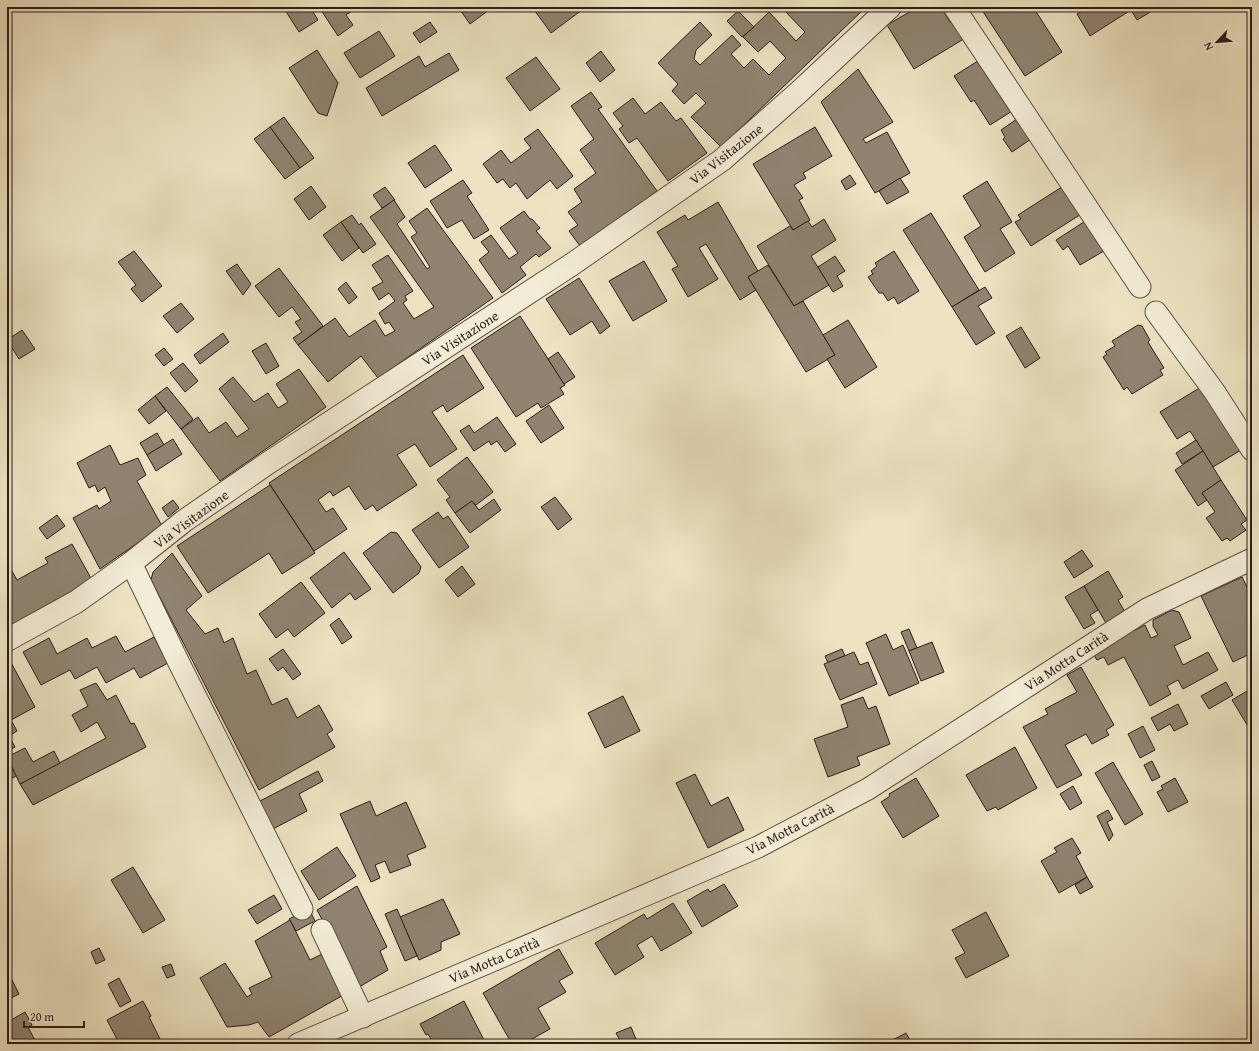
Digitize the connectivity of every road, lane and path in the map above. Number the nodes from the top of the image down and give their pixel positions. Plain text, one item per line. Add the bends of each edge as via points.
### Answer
1 (890, 7) edge
2 (954, 7) edge
3 (1140, 287) dead end
4 (1156, 312) dead end
5 (1252, 450) edge
6 (1252, 559) edge
7 (131, 563) junction
8 (7, 640) edge
9 (302, 909) dead end
10 (322, 930) dead end
11 (363, 1017) junction
12 (298, 1044) edge

1 - 7 street, Via Visitazione via 722,160 571,265 184,521
2 - 3 street
4 - 5 street via 1214,391
6 - 11 street, Via Motta Carità via 1146,609 868,789 758,847
7 - 8 street, Via Visitazione via 76,602
7 - 9 street
10 - 11 street
11 - 12 street, Via Motta Carità

